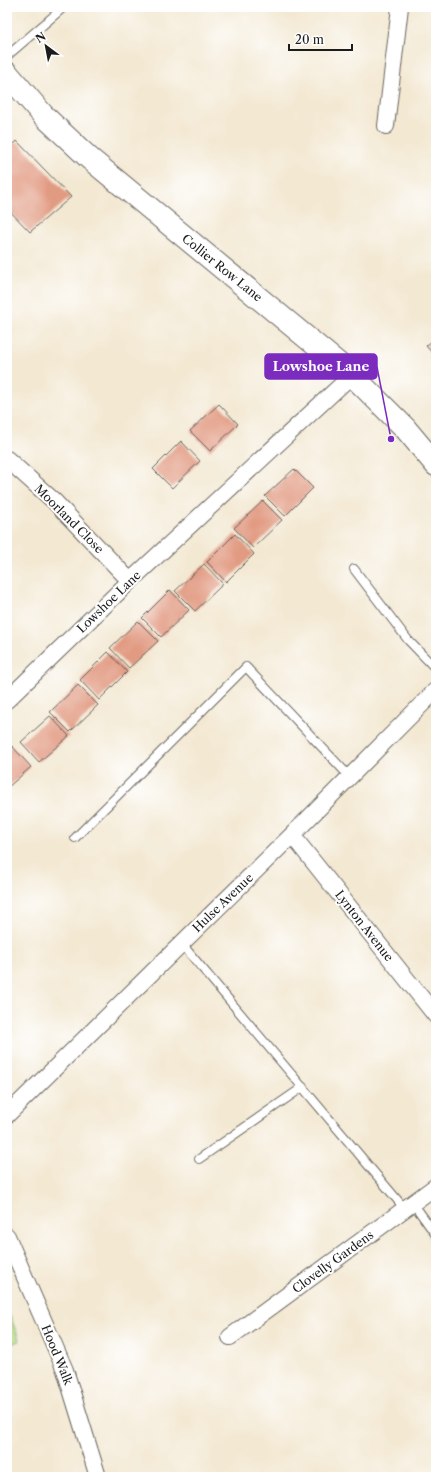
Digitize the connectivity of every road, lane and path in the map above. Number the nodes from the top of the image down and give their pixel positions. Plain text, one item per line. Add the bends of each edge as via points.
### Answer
1 (64, 7) edge
2 (400, 7) edge
3 (7, 56) edge
4 (7, 73) edge
5 (386, 126) dead end
6 (352, 375) junction
7 (7, 459) edge
8 (436, 465) edge
9 (354, 570) dead end
10 (130, 581) junction
11 (436, 669) edge
12 (436, 690) edge
13 (7, 700) edge
14 (350, 777) junction
15 (292, 835) junction
16 (75, 838) dead end
17 (181, 944) junction
18 (436, 1016) edge
19 (303, 1087) junction
20 (7, 1115) edge
21 (199, 1159) dead end
22 (436, 1186) edge
23 (409, 1206) junction
24 (436, 1235) edge
25 (7, 1236) edge
26 (230, 1337) dead end
27 (98, 1477) edge

1 - 3 lane
2 - 5 street
4 - 6 main road, Collier Row Lane via 43,115 88,158
6 - 8 main road, Collier Row Lane via 405,428
6 - 10 street, Lowshoe Lane
7 - 10 street, Moorland Close via 54,502
9 - 11 lane via 408,640
10 - 13 street, Lowshoe Lane
12 - 14 street, Hulse Avenue
14 - 15 street, Hulse Avenue
14 - 16 lane via 246,667
15 - 17 street, Hulse Avenue
15 - 18 street, Lynton Avenue
17 - 19 lane
17 - 20 street, Hulse Avenue
19 - 21 lane
19 - 23 lane
22 - 23 street, Clovelly Gardens
23 - 24 lane
23 - 26 street, Clovelly Gardens
25 - 27 street, Hood Walk via 65,1370

